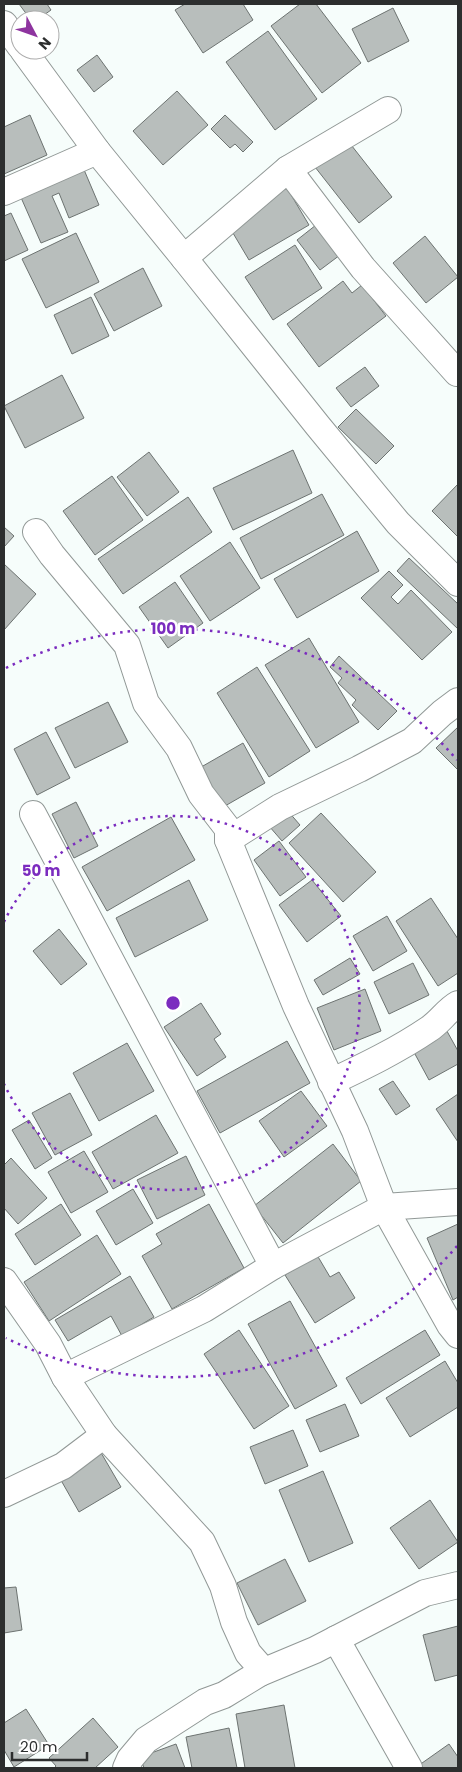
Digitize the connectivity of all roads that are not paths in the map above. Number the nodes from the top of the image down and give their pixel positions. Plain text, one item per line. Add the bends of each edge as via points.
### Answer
1 (30, 60) edge
2 (388, 110) dead end
3 (97, 151) junction
4 (288, 168) junction
5 (4, 192) edge
6 (184, 258) junction
7 (457, 373) edge
8 (36, 532) dead end
9 (458, 583) edge
10 (458, 701) edge
11 (33, 814) dead end
12 (228, 840) junction
13 (458, 1004) edge
14 (331, 1082) junction
15 (458, 1202) edge
16 (384, 1207) junction
17 (273, 1266) junction
18 (4, 1281) edge
19 (458, 1335) edge
20 (65, 1377) junction
21 (104, 1435) junction
22 (4, 1494) edge
23 (458, 1585) edge
24 (336, 1639) junction
25 (260, 1673) junction
26 (126, 1768) edge
27 (410, 1768) edge

1 - 3 street
2 - 4 street
3 - 5 street
3 - 6 street
4 - 6 street
4 - 7 street via 363,268
6 - 9 street via 398,523
8 - 12 street via 127,645 146,703 179,748 201,794 228,829
10 - 12 street via 412,741 280,807
11 - 17 street
12 - 14 street
13 - 14 street via 406,1044
14 - 16 street
15 - 16 street
16 - 17 street
16 - 19 street
17 - 20 street via 204,1309
18 - 20 street via 48,1344
20 - 21 street
21 - 22 street via 63,1466
21 - 25 street via 202,1542 223,1586 248,1653 262,1669
23 - 24 street via 425,1593
24 - 25 street
24 - 27 street
25 - 26 street via 224,1695 205,1702 146,1740

